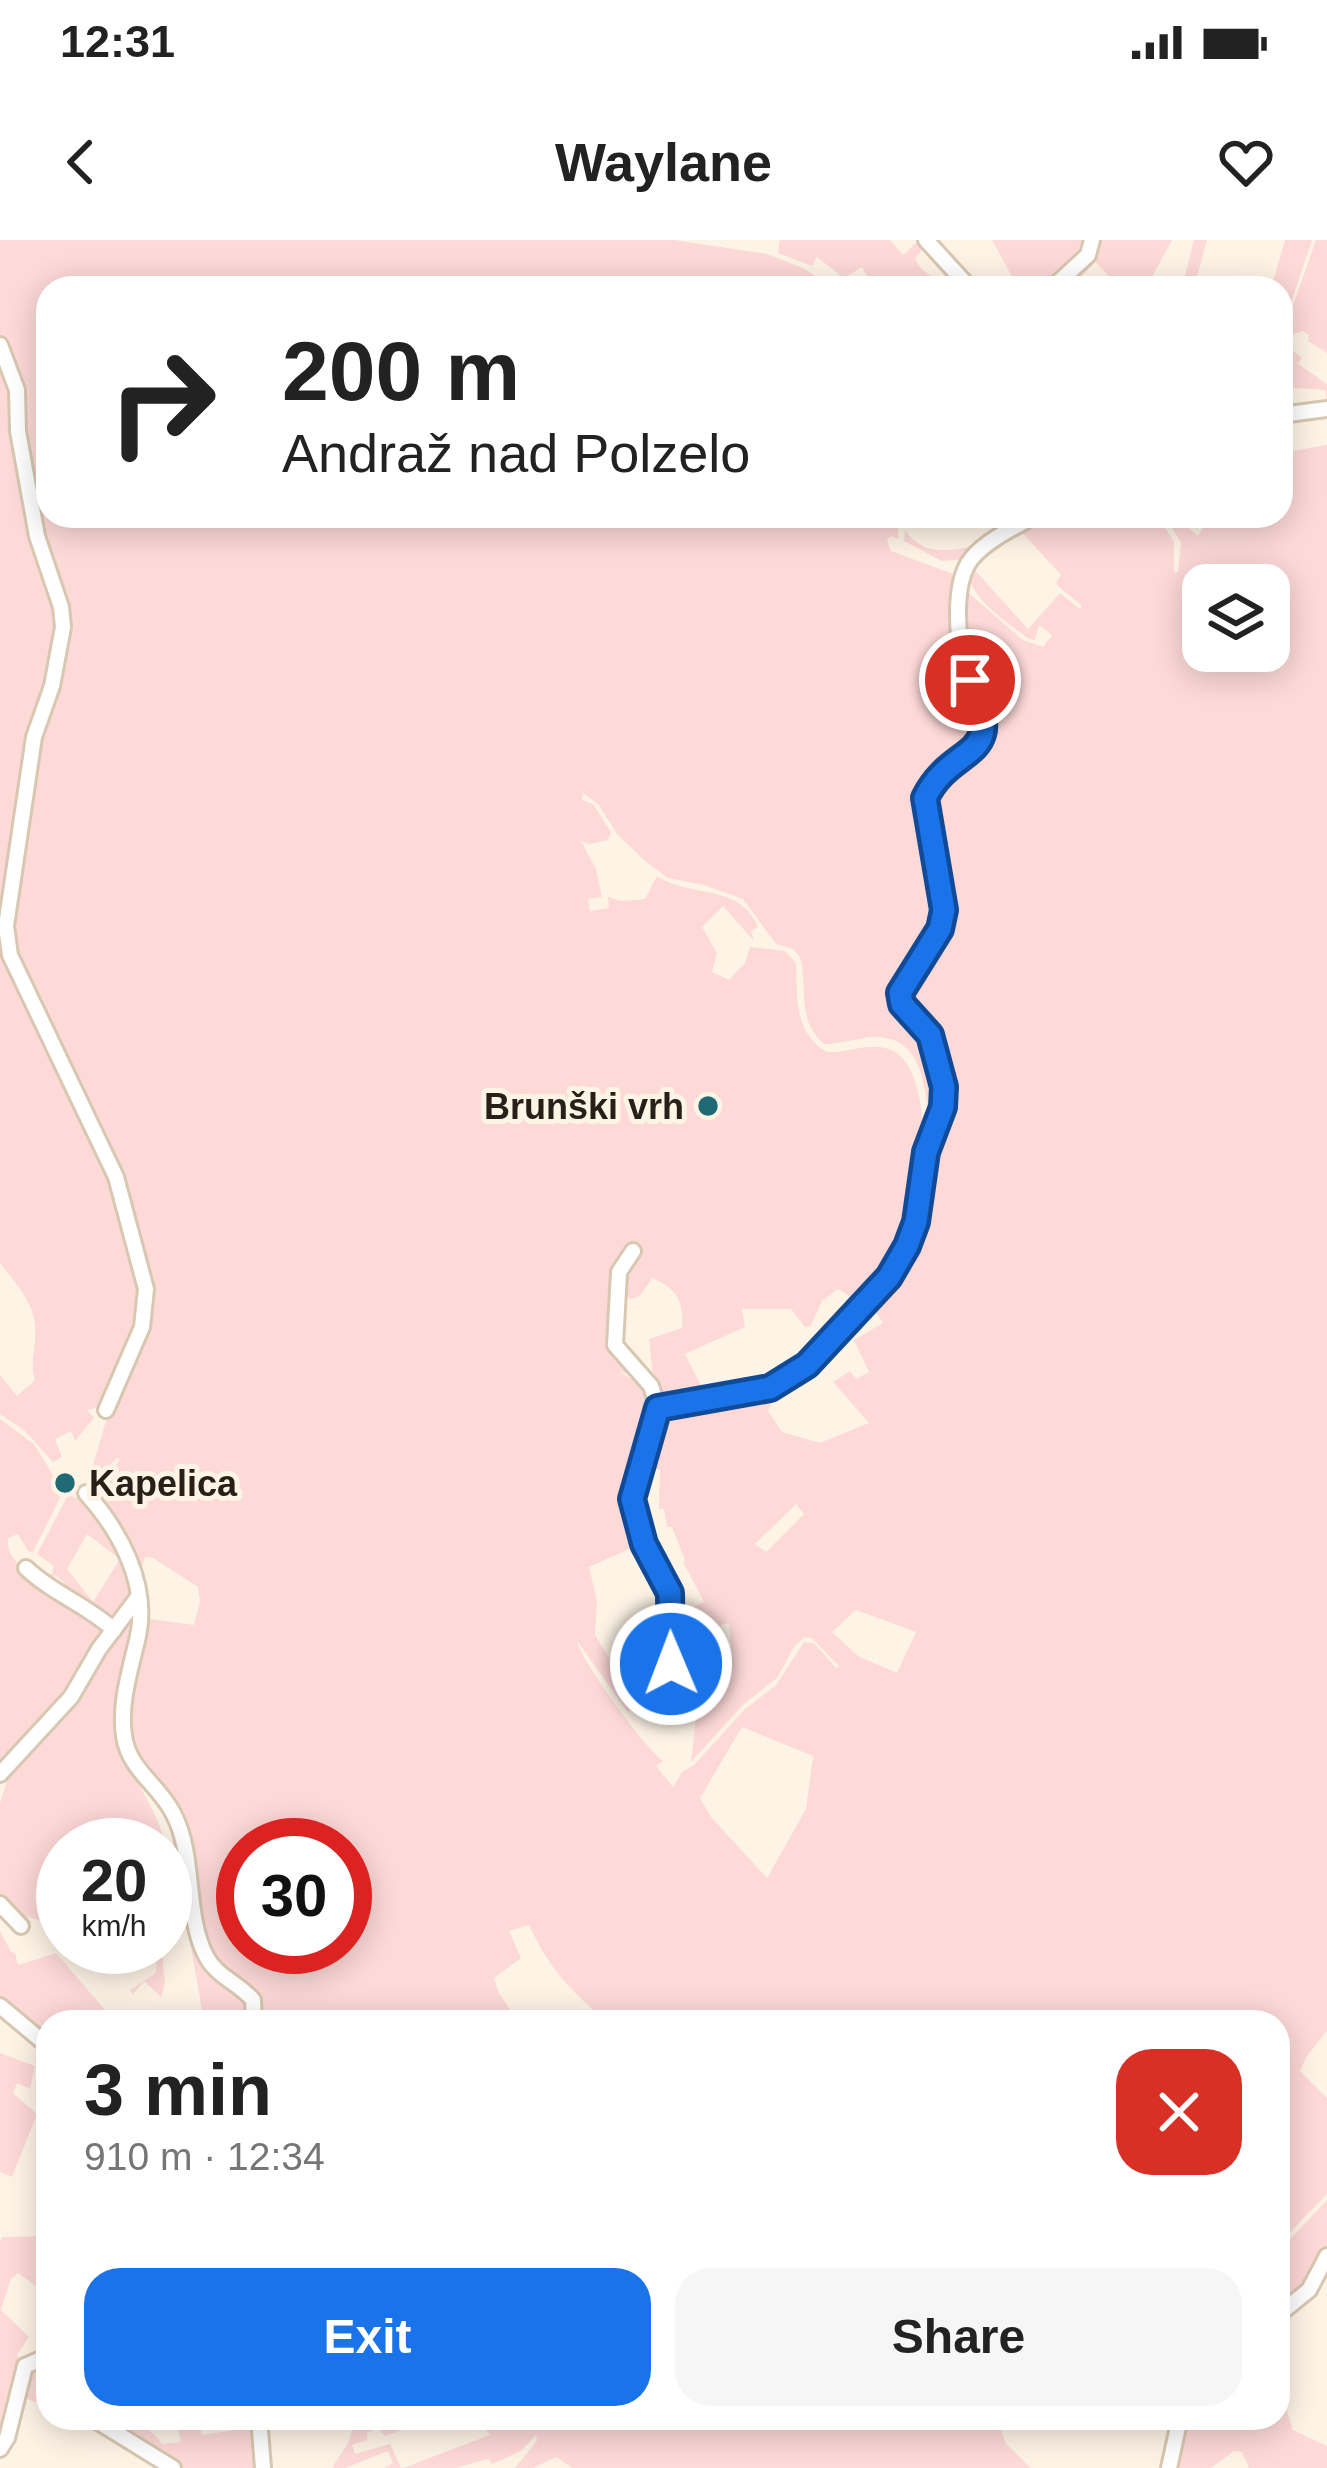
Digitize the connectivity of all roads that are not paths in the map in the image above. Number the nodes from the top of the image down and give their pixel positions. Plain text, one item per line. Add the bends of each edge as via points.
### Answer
1 (926, 240) edge
2 (1092, 240) edge
3 (959, 276) edge
4 (1066, 276) edge
5 (0, 345) edge
6 (1327, 409) edge
7 (1293, 413) edge
8 (1016, 528) edge
9 (632, 1251) dead end
10 (658, 1408) junction
11 (106, 1410) dead end
12 (86, 1493) dead end
13 (26, 1568) dead end
14 (140, 1593) junction
15 (114, 1630) junction
16 (670, 1706) dead end
17 (0, 1774) edge
18 (0, 1904) edge
19 (21, 1926) dead end
20 (0, 2006) edge
21 (253, 2010) edge
22 (36, 2036) edge
23 (1327, 2257) edge
24 (1290, 2306) edge
25 (36, 2361) edge
26 (111, 2430) edge
27 (260, 2430) edge
28 (1177, 2430) edge
29 (0, 2449) edge
30 (173, 2468) edge
31 (262, 2468) edge
32 (1168, 2468) edge

1 - 3 street
2 - 4 street
5 - 11 street via 17,390 37,536 62,627 34,737 6,926 10,955 116,1177 146,1289 142,1328
6 - 7 street
8 - 10 street via 972,558 963,576 958,649 986,719 981,740 925,798 943,921 900,993 930,1035 944,1087 907,1246 889,1277 807,1365 770,1388
9 - 10 street via 619,1272 615,1345 651,1386
10 - 16 street via 632,1499 670,1593
12 - 14 street via 131,1563
13 - 15 street
14 - 15 street
14 - 21 street via 123,1706 126,1748 177,1822 202,1948 214,1970 253,2000
15 - 17 street via 71,1697
18 - 19 street
20 - 22 street
23 - 24 street via 1310,2290
25 - 29 street via 26,2366
26 - 30 street
27 - 31 street
28 - 32 street

